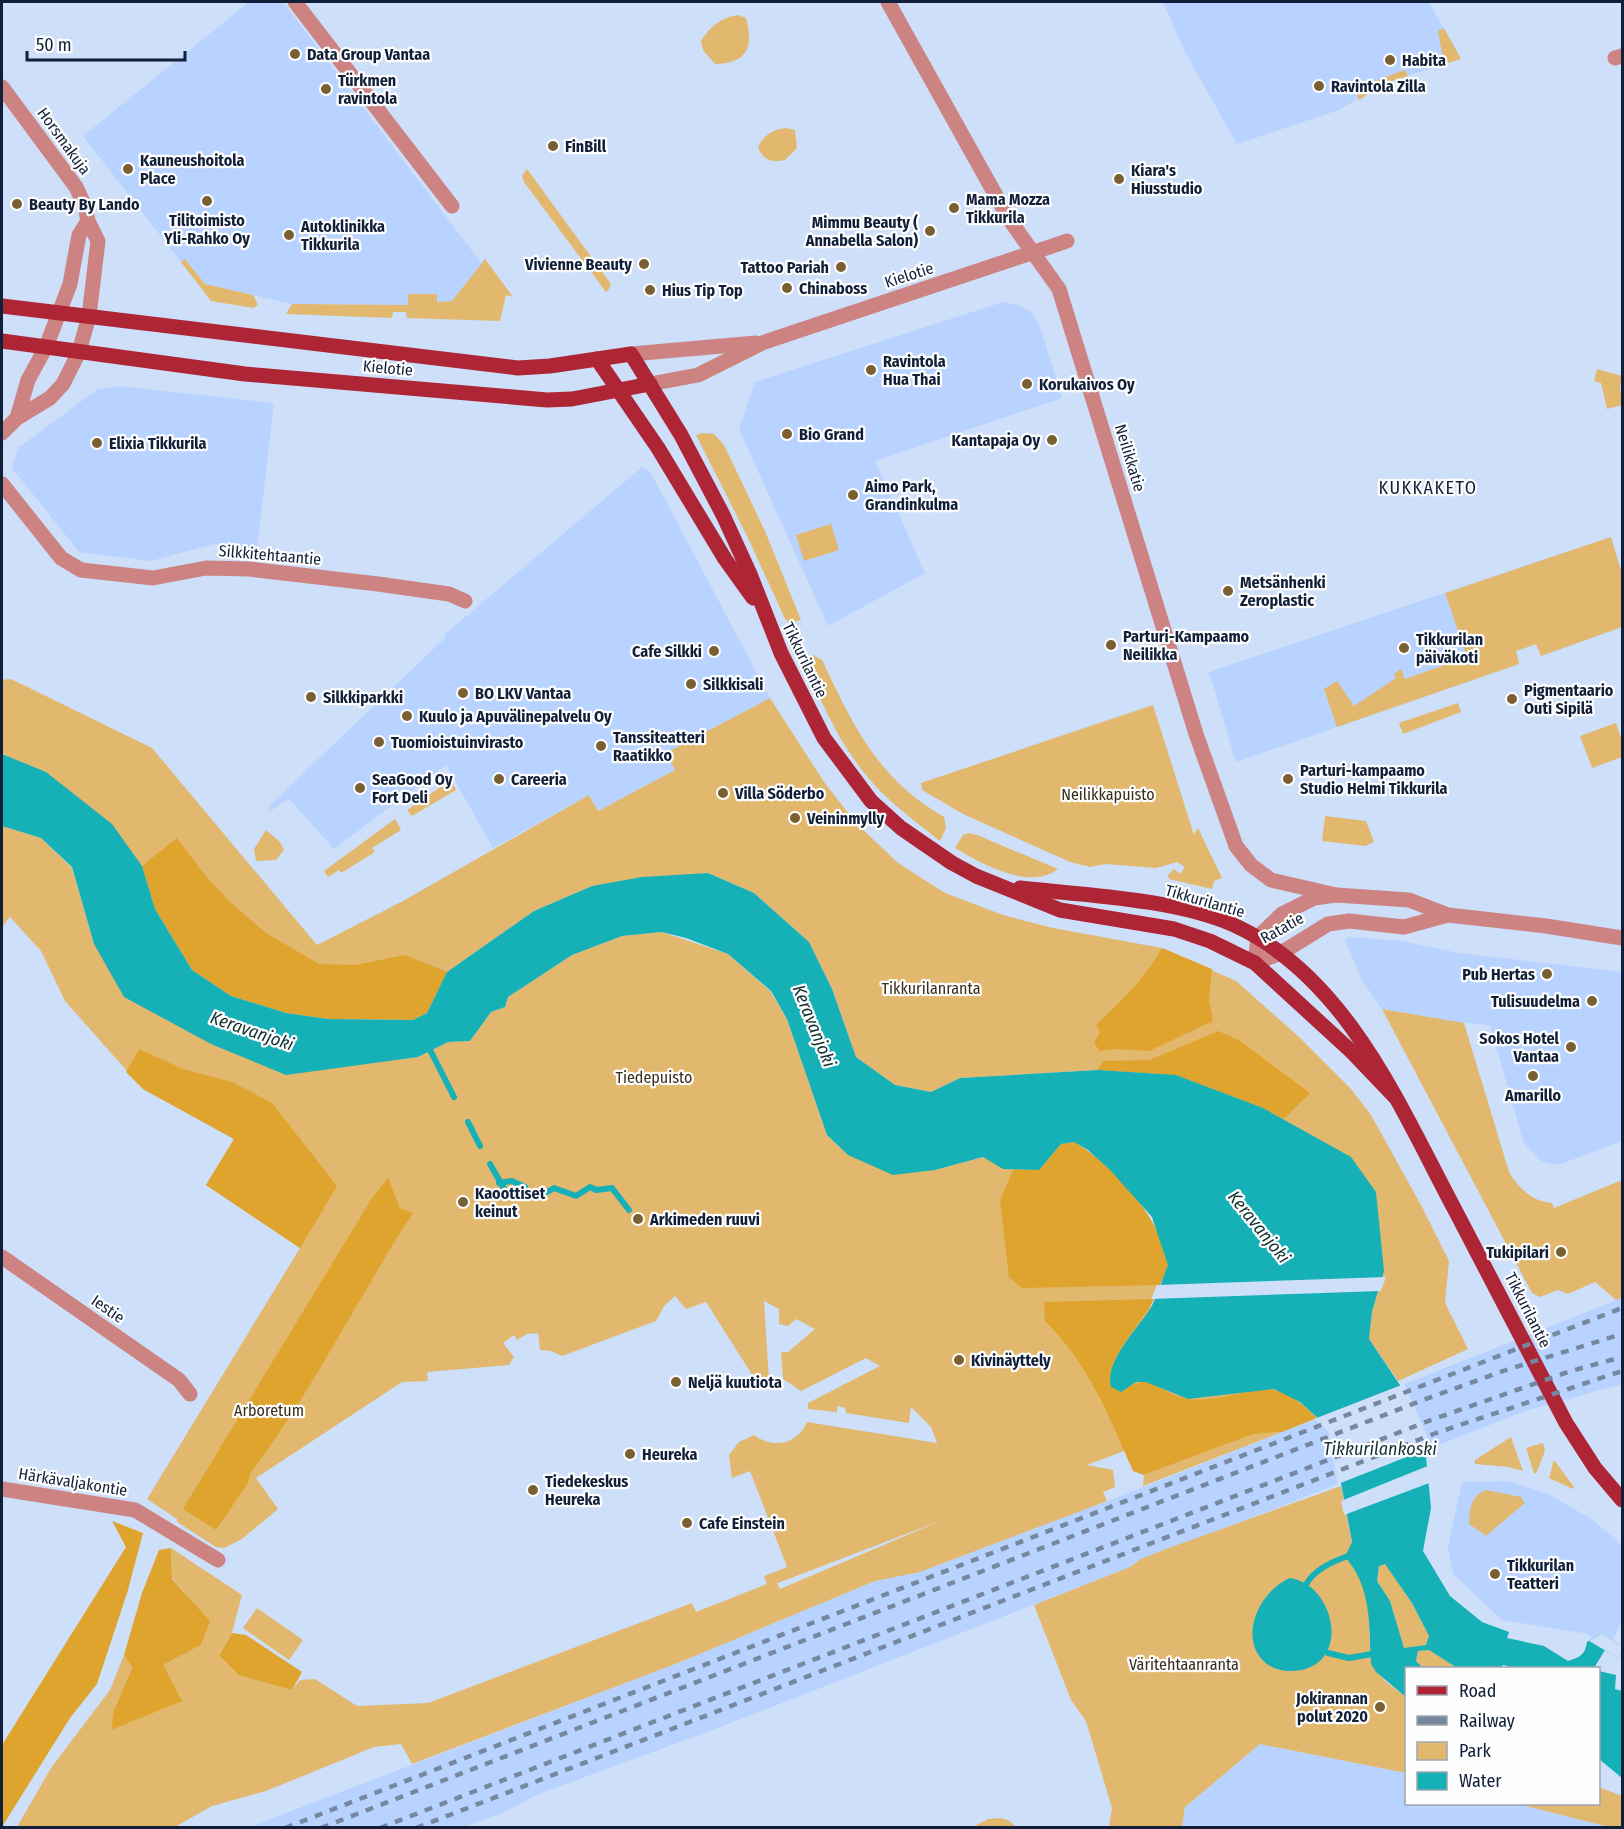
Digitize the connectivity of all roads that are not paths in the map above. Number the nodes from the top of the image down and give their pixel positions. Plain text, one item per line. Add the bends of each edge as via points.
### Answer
1 (295, 2) edge
2 (888, 2) edge
3 (2, 87) edge
4 (452, 206) dead end
5 (88, 221) junction
6 (1067, 241) dead end
7 (1036, 254) junction
8 (2, 306) edge
9 (57, 313) junction
10 (89, 316) junction
11 (2, 341) edge
12 (762, 343) junction
13 (46, 347) junction
14 (79, 352) junction
15 (631, 354) junction
16 (597, 359) junction
17 (650, 384) junction
18 (619, 391) junction
19 (17, 418) junction
20 (2, 433) edge
21 (2, 484) edge
22 (465, 602) dead end
23 (764, 613) junction
24 (999, 885) junction
25 (1336, 895) junction
26 (1448, 915) junction
27 (1258, 937) junction
28 (1623, 938) edge
29 (1281, 952) junction
30 (1255, 963) junction
31 (1396, 1098) junction
32 (2, 1257) edge
33 (190, 1394) dead end
34 (2, 1489) edge
35 (1623, 1500) edge
36 (219, 1560) dead end

1 - 4 street
2 - 7 street, Neilikkatie via 1005,211
3 - 5 street, Horsmakuja via 76,187
5 - 9 street via 79,235 70,284
5 - 10 street, Horsmakuja via 98,241
6 - 7 street, Kielotie
7 - 12 street, Kielotie
7 - 25 street, Neilikkatie via 1059,289 1196,735 1236,846 1251,865 1275,882
8 - 9 main road, Kielotie
9 - 10 main road, Kielotie
9 - 13 street
10 - 14 street, Horsmakuja
10 - 16 main road, Kielotie via 518,368
11 - 13 main road, Kielotie
12 - 15 street, Kielotie
12 - 17 street, Kielotie via 698,375
13 - 14 main road, Kielotie
13 - 19 street via 28,380
14 - 18 main road, Kielotie via 245,374 547,400
14 - 19 street, Horsmakuja via 63,384 50,398
15 - 16 main road, Kielotie
15 - 17 main road, Tikkurilantie
16 - 18 main road, Tikkurilantie
17 - 18 main road, Kielotie
17 - 23 main road, Tikkurilantie via 723,515
18 - 23 main road, Tikkurilantie via 725,560
19 - 20 street, Horsmakuja
21 - 22 street, Silkkitehtaantie via 61,558 81,570 153,578 206,568 249,569 449,594
23 - 24 main road, Tikkurilantie via 824,738 871,801 952,864
24 - 27 main road, Tikkurilantie via 1128,899 1232,924
24 - 30 main road, Tikkurilantie via 1060,910 1174,929
25 - 26 street, Ratatie via 1409,900
25 - 27 street, Ratatie via 1314,898 1293,907
26 - 28 street, Ratatie
26 - 29 street, Ratatie via 1404,927 1339,921 1312,932
27 - 29 main road, Tikkurilantie
27 - 30 street, Ratatie
29 - 30 street, Ratatie
29 - 31 main road, Tikkurilantie via 1365,1045
30 - 31 main road, Tikkurilantie via 1345,1045
31 - 35 main road, Tikkurilantie via 1566,1423
32 - 33 street, Iestie via 179,1380
34 - 36 street, Härkävaljakontie via 139,1512

